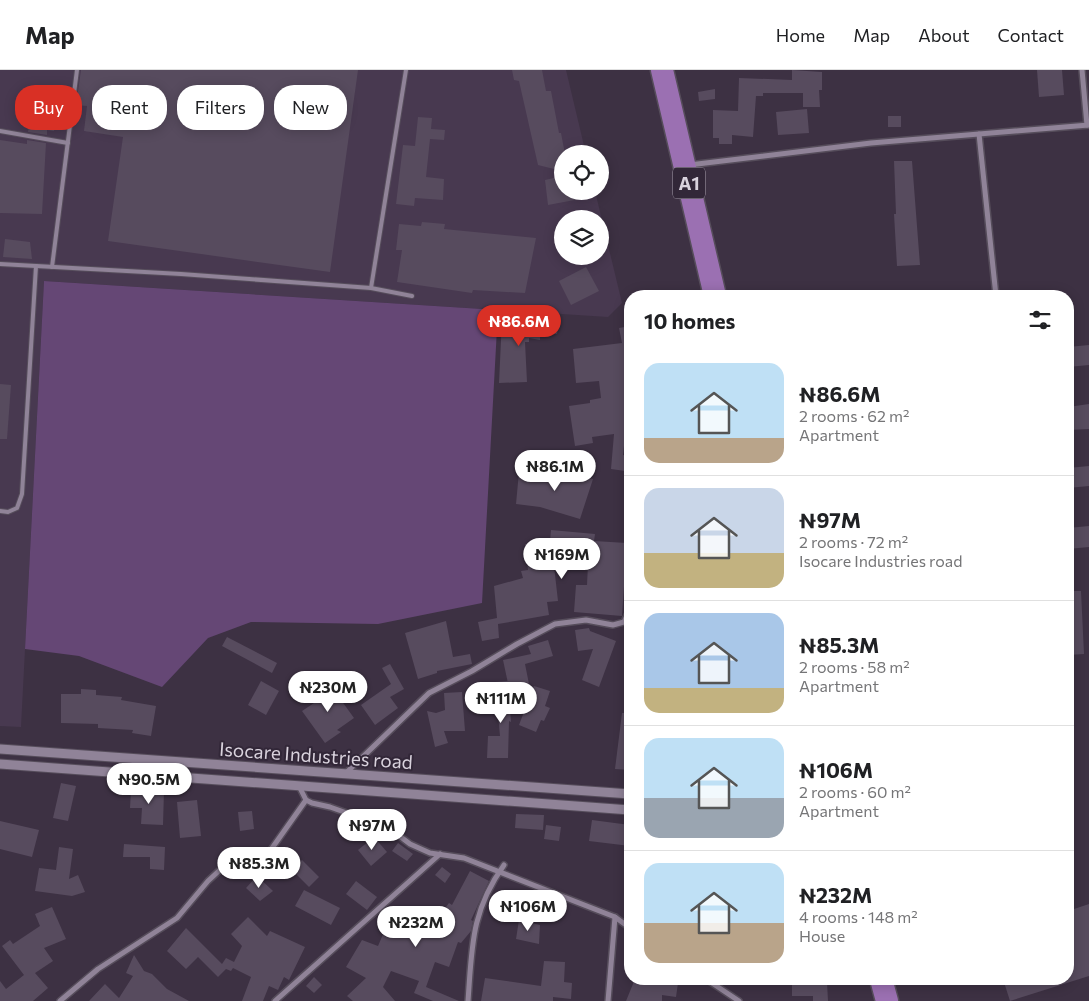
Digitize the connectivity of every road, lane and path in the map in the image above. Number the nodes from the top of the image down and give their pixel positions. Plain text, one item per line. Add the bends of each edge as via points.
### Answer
1 (77, 70) edge
2 (406, 70) edge
3 (662, 70) edge
4 (1082, 70) edge
5 (1088, 125) edge
6 (0, 132) edge
7 (979, 134) junction
8 (68, 143) junction
9 (685, 166) junction
10 (0, 264) edge
11 (36, 266) junction
12 (52, 267) junction
13 (370, 288) junction
14 (714, 290) edge
15 (995, 290) edge
16 (412, 296) dead end
17 (0, 511) edge
18 (624, 622) edge
19 (0, 749) edge
20 (38, 751) junction
21 (0, 764) edge
22 (38, 766) junction
23 (346, 773) junction
24 (299, 786) junction
25 (577, 791) junction
26 (624, 794) edge
27 (306, 800) junction
28 (576, 807) junction
29 (624, 810) edge
30 (440, 854) junction
31 (504, 865) dead end
32 (499, 872) junction
33 (615, 917) junction
34 (624, 924) edge
35 (715, 985) edge
36 (883, 985) edge
37 (60, 1001) edge
38 (276, 1001) edge
39 (468, 1001) edge
40 (608, 1001) edge
41 (739, 1001) edge
42 (887, 1001) edge

1 - 8 lane
2 - 13 lane
3 - 9 highway, A1
4 - 5 street
5 - 7 street
6 - 8 lane
7 - 9 street via 871,143
7 - 15 street
8 - 12 lane
9 - 14 highway, A1
10 - 11 lane
11 - 12 lane
11 - 17 lane via 22,494 17,508
12 - 13 lane
13 - 16 lane
18 - 23 street via 613,625 586,620 556,624 429,692
19 - 20 street, Isocare Industries road
20 - 22 street
20 - 23 street, Isocare Industries road
21 - 22 street, Isocare Industries road
22 - 24 street, Isocare Industries road
23 - 25 street, Isocare Industries road
24 - 27 street
24 - 28 street, Isocare Industries road
25 - 26 street, Isocare Industries road
25 - 28 street
27 - 30 street via 389,828 410,844
27 - 37 street via 258,864 222,868 177,918 98,969
28 - 29 street, Isocare Industries road
30 - 32 street via 464,858
30 - 38 street
31 - 32 street
32 - 33 street
32 - 39 street via 488,888 474,928
33 - 34 street
33 - 40 street
35 - 41 street
36 - 42 highway

